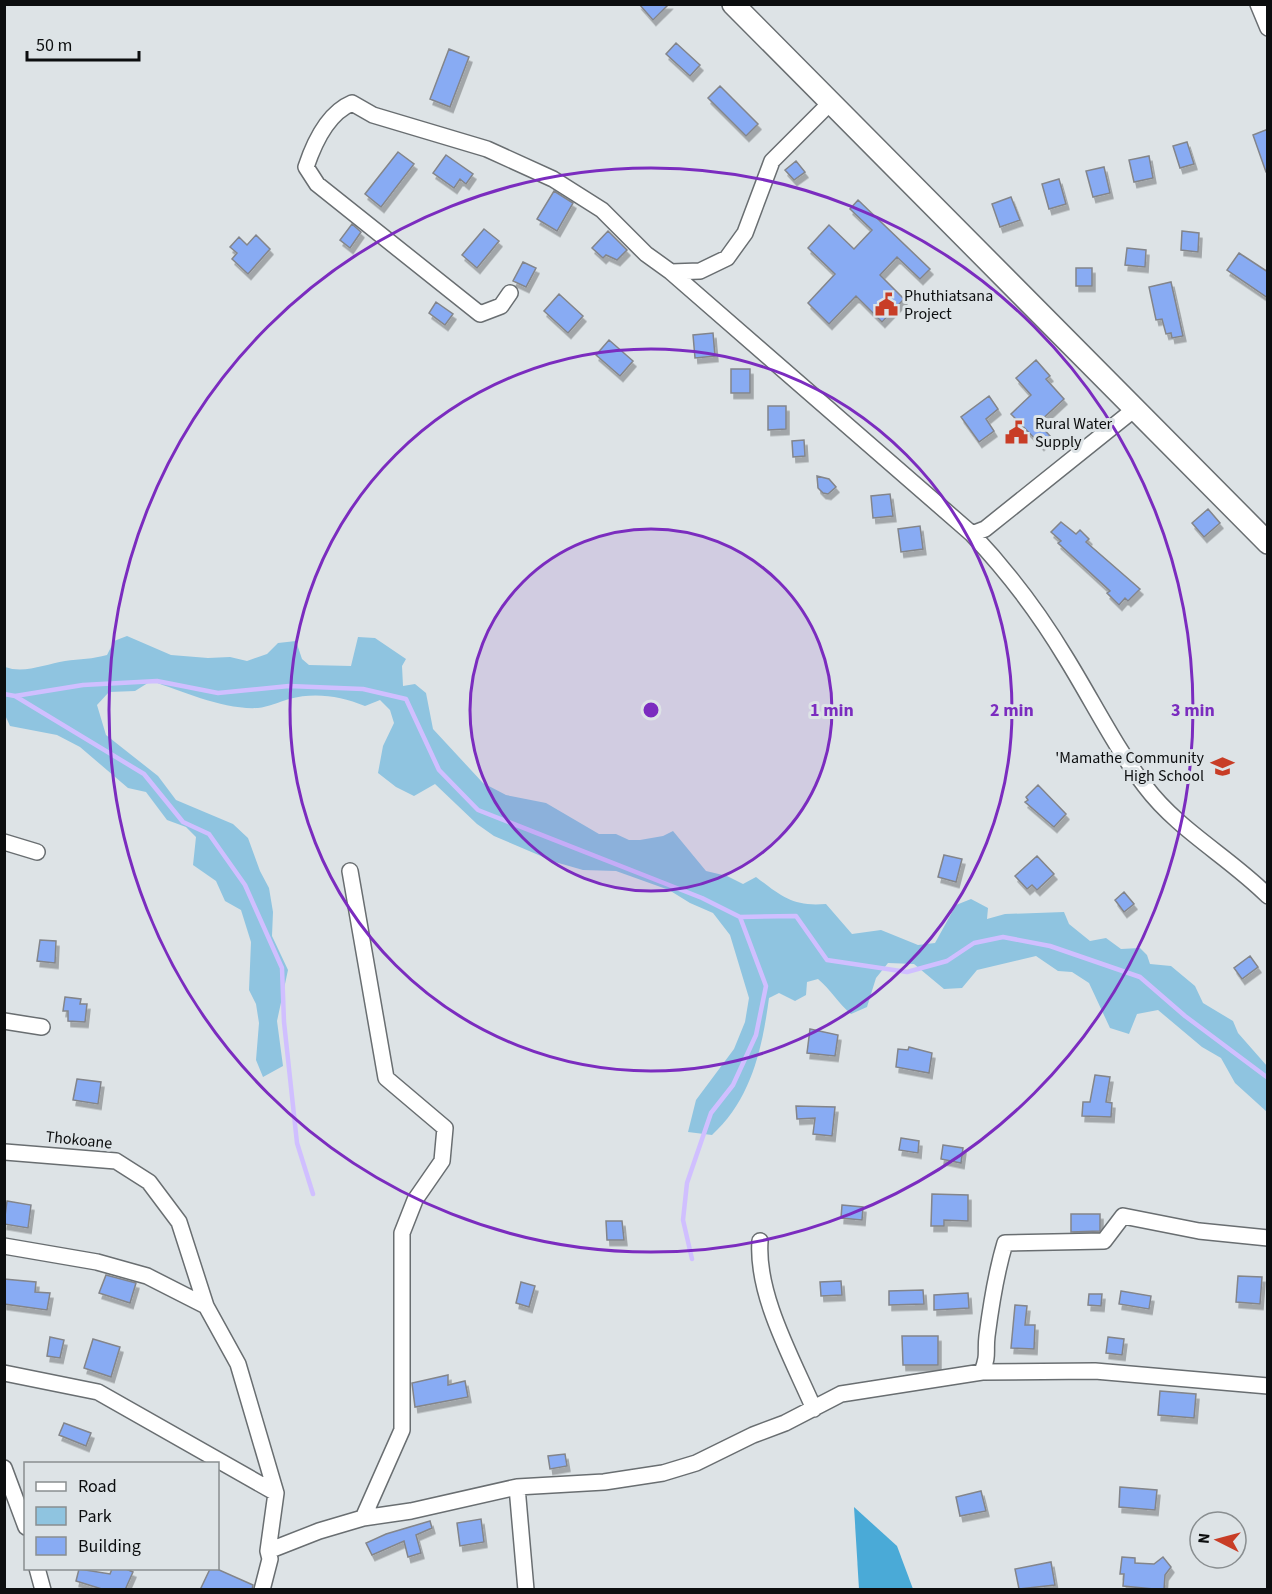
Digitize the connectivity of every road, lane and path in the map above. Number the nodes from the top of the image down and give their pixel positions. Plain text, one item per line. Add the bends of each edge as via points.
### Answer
1 (733, 4) edge
2 (1258, 4) edge
3 (1268, 28) edge
4 (830, 104) junction
5 (671, 272) junction
6 (510, 294) dead end
7 (1136, 408) junction
8 (972, 534) junction
9 (1268, 543) edge
10 (4, 842) edge
11 (37, 852) dead end
12 (350, 871) dead end
13 (1268, 896) edge
14 (4, 1021) edge
15 (42, 1027) dead end
16 (5, 1152) edge
17 (1268, 1238) edge
18 (760, 1241) dead end
19 (4, 1246) edge
20 (206, 1306) junction
21 (982, 1372) junction
22 (4, 1373) edge
23 (1268, 1386) edge
24 (814, 1409) junction
25 (4, 1468) edge
26 (517, 1487) junction
27 (276, 1493) junction
28 (363, 1518) junction
29 (24, 1522) edge
30 (268, 1551) junction
31 (37, 1570) edge
32 (43, 1590) edge
33 (262, 1590) edge
34 (526, 1590) edge

1 - 4 main road
2 - 3 street
4 - 5 street via 772,161 745,233 726,258 700,271
4 - 7 main road
5 - 6 street via 646,254 602,210 552,179 487,149 373,115 352,103 340,108 312,148 306,167 317,184 480,314 501,306
5 - 8 street
7 - 8 street via 985,529
7 - 9 main road
8 - 13 street via 1011,576 1146,787 1198,839
10 - 11 street
12 - 28 street via 386,1078 445,1128 442,1161 415,1200 402,1233 402,1430
14 - 15 street
16 - 20 street, Thokoane via 116,1161 149,1182 179,1222
17 - 21 street via 1199,1231 1123,1216 1104,1240 1005,1243 997,1268 988,1355
18 - 24 street via 759,1259 775,1318
19 - 20 street via 98,1262 147,1276
20 - 27 street, Thokoane via 238,1364
21 - 23 street via 1095,1371
21 - 24 street via 841,1394
22 - 27 street via 98,1392
24 - 26 street via 696,1463 663,1473 604,1482
25 - 29 street
26 - 28 street
26 - 34 street
27 - 30 street
28 - 30 street
30 - 33 street via 270,1559
31 - 32 street

